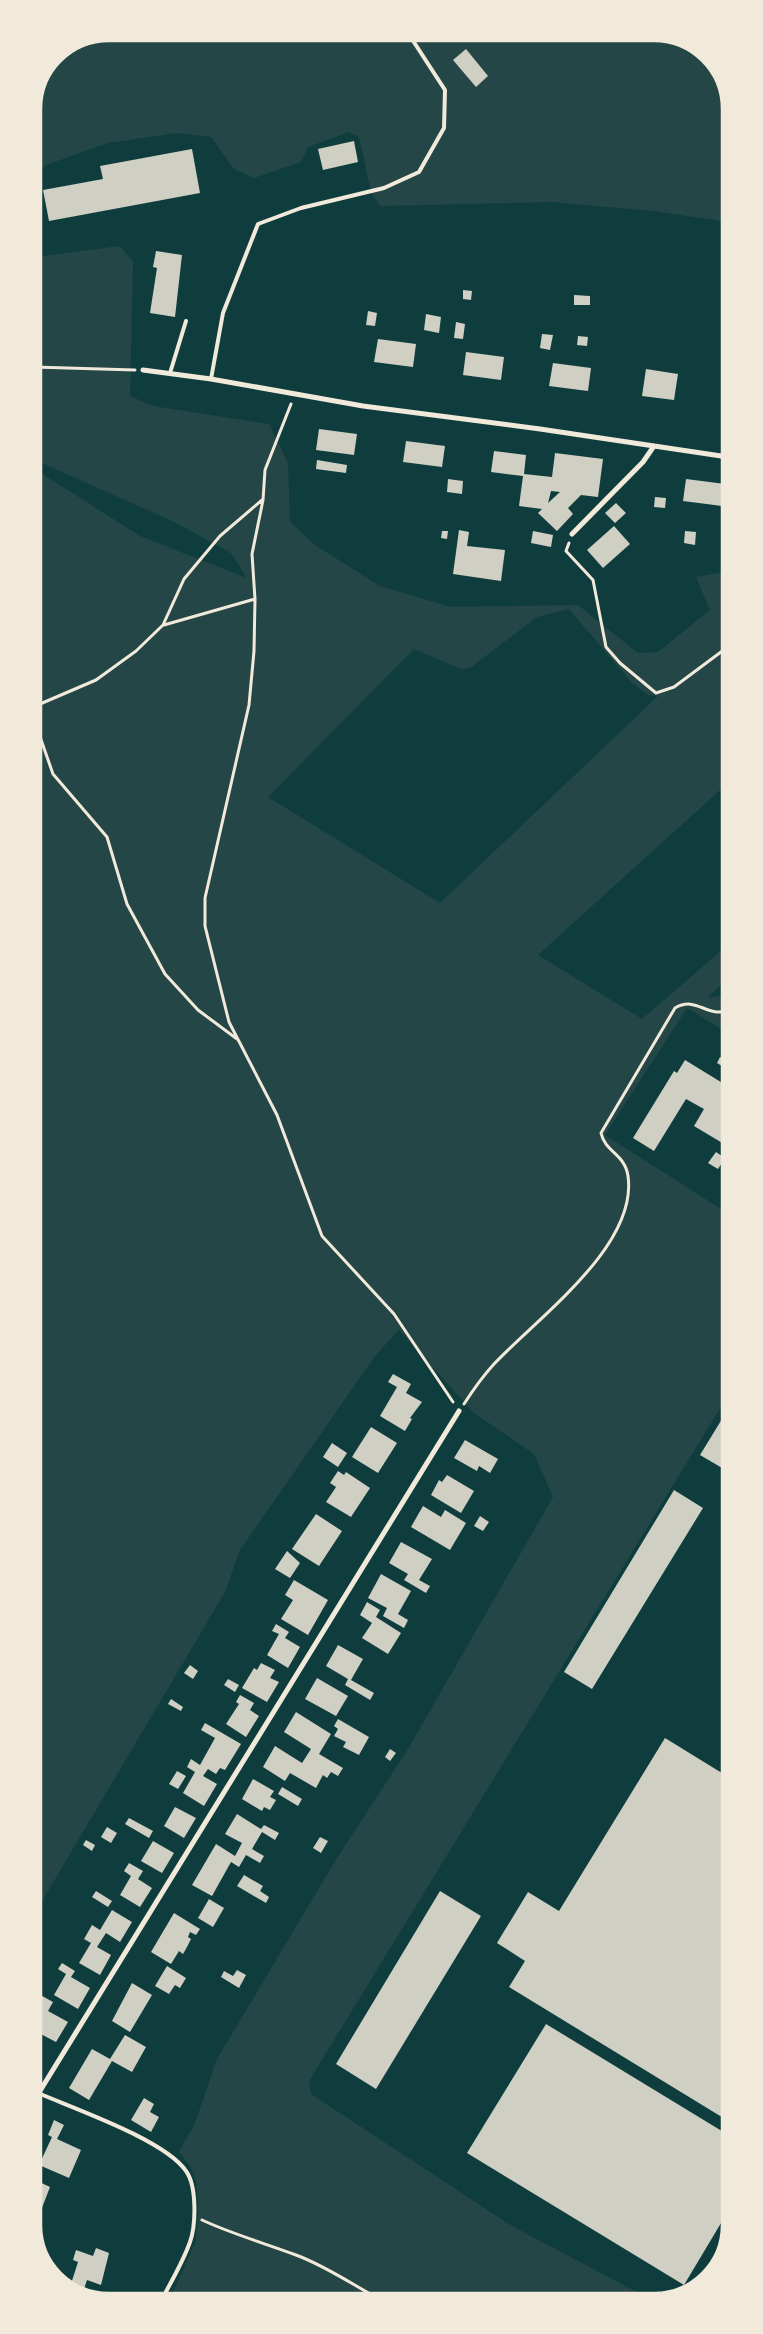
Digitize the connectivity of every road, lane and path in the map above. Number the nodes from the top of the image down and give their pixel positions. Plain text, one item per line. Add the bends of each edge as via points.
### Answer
1 (413, 41) edge
2 (186, 321) dead end
3 (41, 366) edge
4 (143, 370) joint
5 (170, 373) junction
6 (211, 378) junction
7 (295, 394) junction
8 (654, 446) junction
9 (722, 456) edge
10 (263, 500) junction
11 (572, 534) joint
12 (255, 599) junction
13 (163, 625) junction
14 (722, 651) edge
15 (41, 704) edge
16 (41, 740) edge
17 (722, 1011) edge
18 (238, 1039) junction
19 (459, 1411) junction
20 (41, 2088) edge
21 (41, 2094) edge
22 (195, 2216) junction
23 (165, 2293) edge
24 (368, 2293) edge

1 - 6 lane via 445,90 444,128 418,172 384,188 301,208 258,224 223,313
2 - 5 lane
3 - 4 path
4 - 5 street
5 - 6 street
6 - 7 street
7 - 8 street
7 - 10 path via 266,470
8 - 9 street
8 - 11 street via 643,462
10 - 12 path via 252,554
10 - 13 path via 220,536 184,579
11 - 14 path via 566,551 593,580 606,647 656,693 674,687
12 - 13 path
12 - 18 path via 249,705 205,898 205,926 212,958 229,1022
13 - 15 path via 136,651 96,680
16 - 18 path via 53,774 106,837 127,904 165,974 198,1010
17 - 19 path via 714,1012 692,1002 675,1008 600,1133 602,1142 625,1163 628,1178 623,1218 605,1250 560,1301 493,1365
18 - 19 path via 276,1115 322,1236 394,1314
19 - 20 street
21 - 22 lane via 150,2141 175,2159 187,2172
22 - 23 lane via 190,2242
22 - 24 path via 226,2231 297,2255

